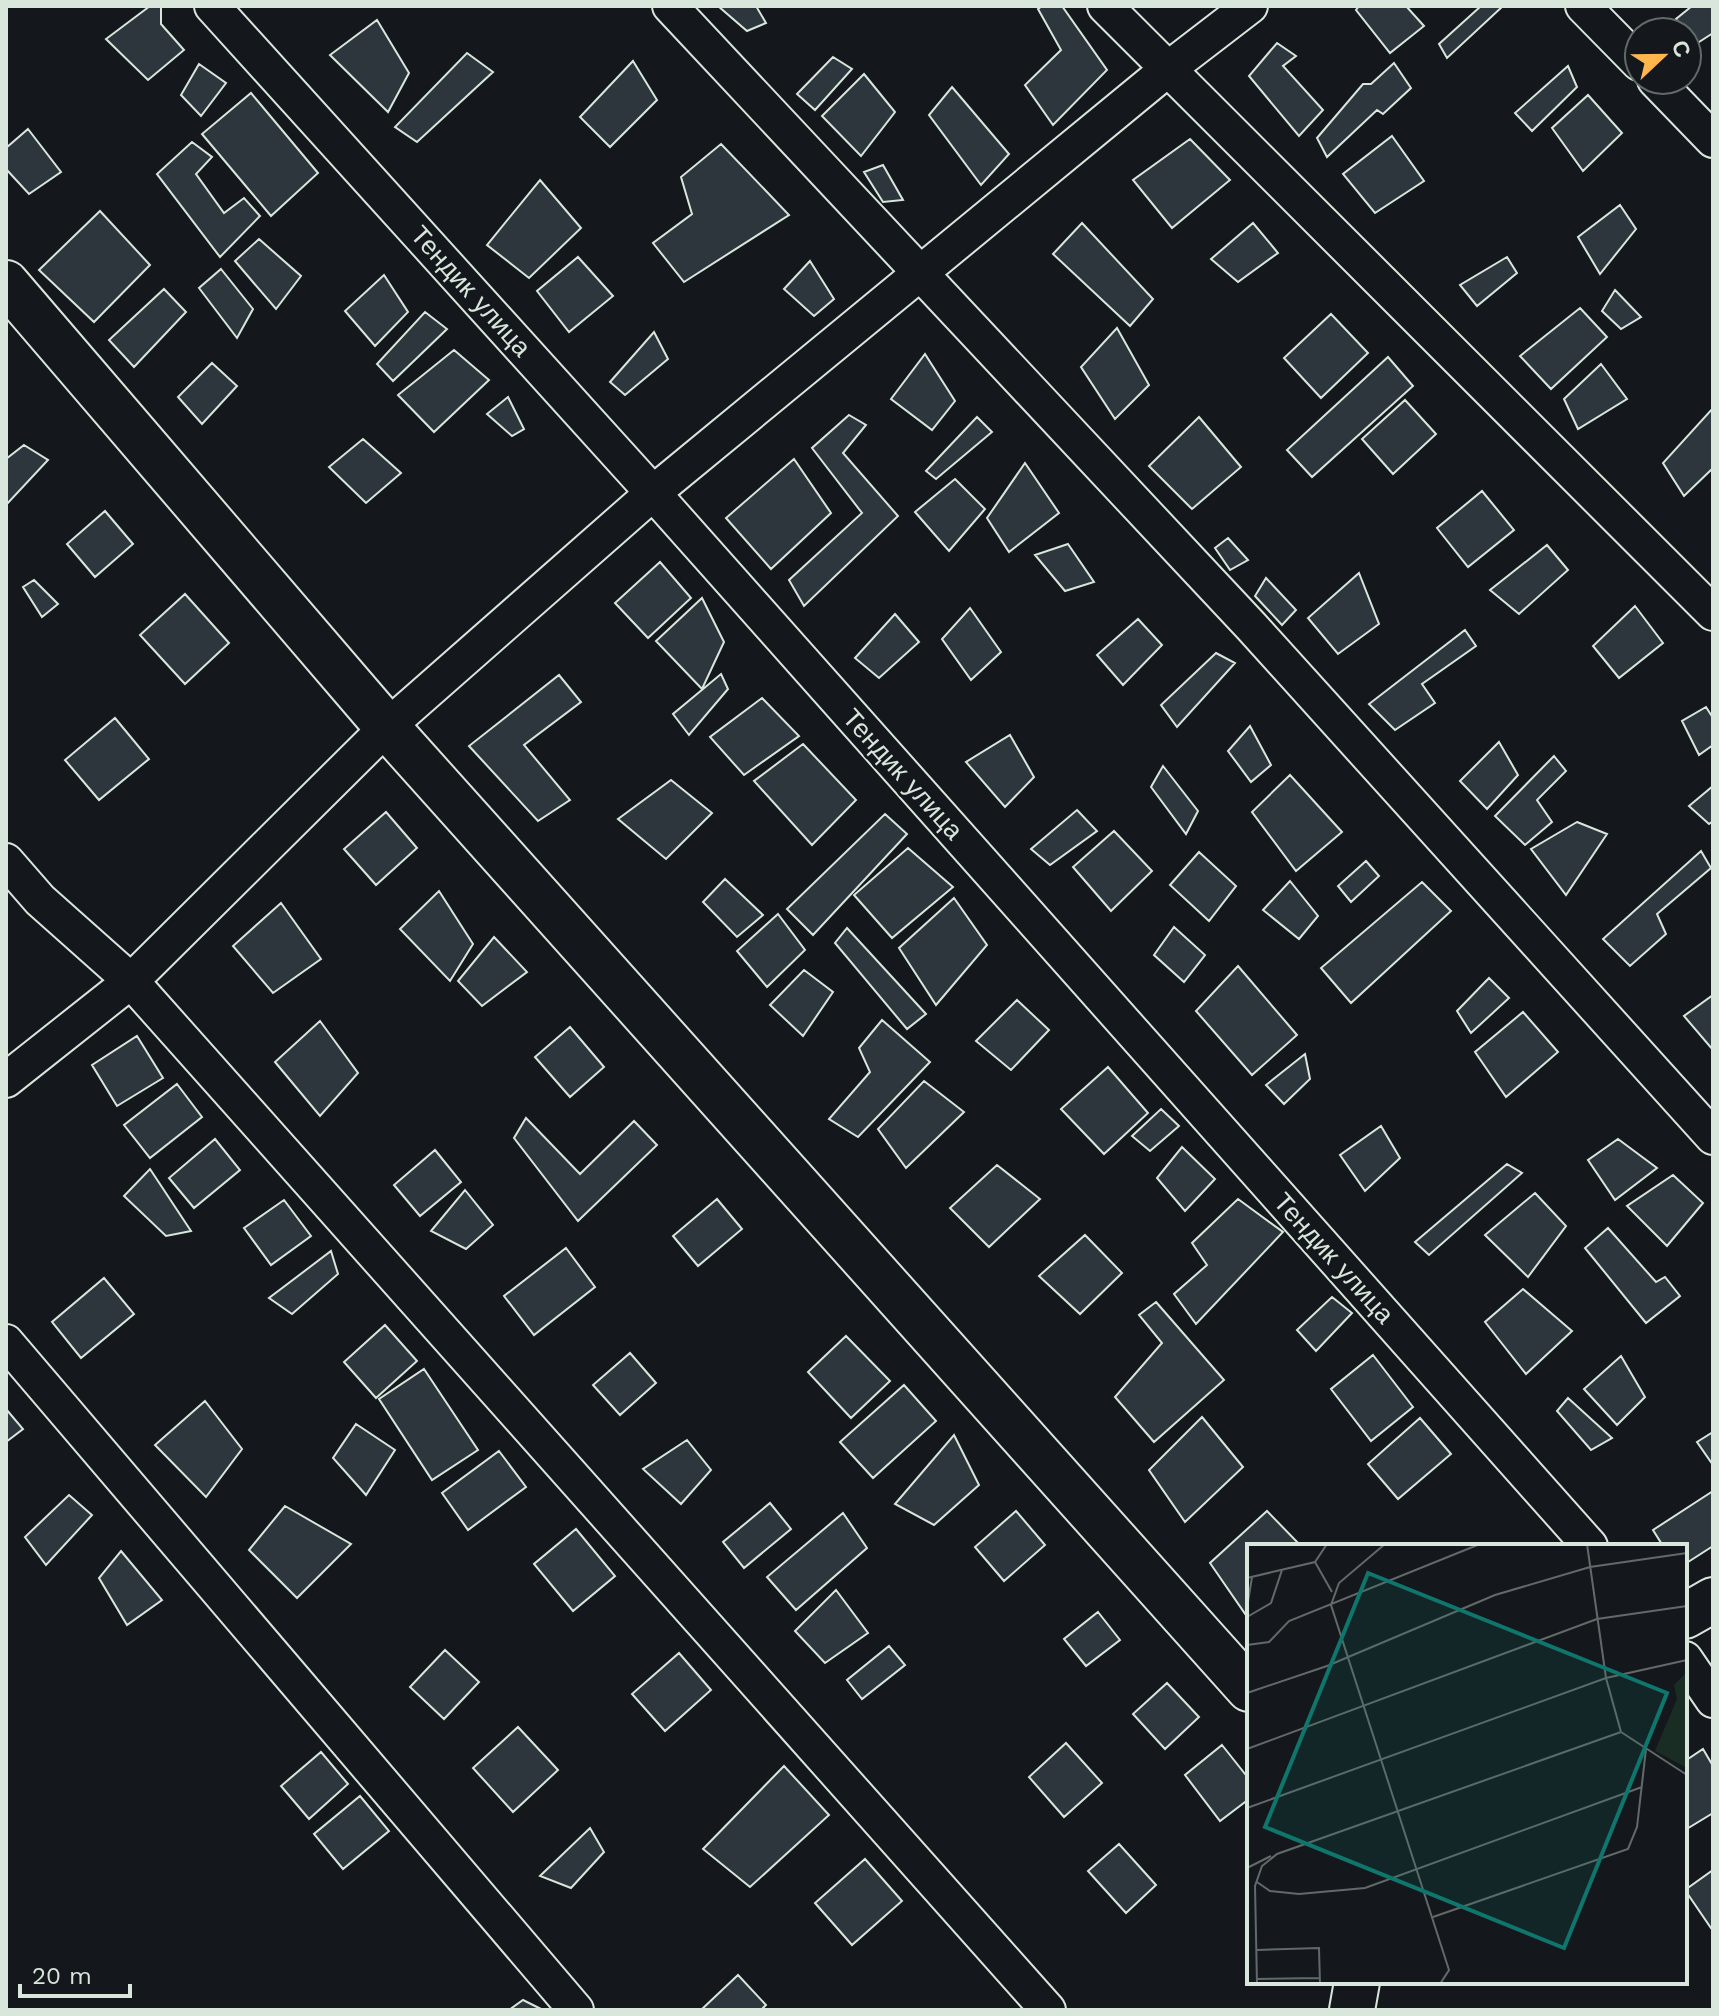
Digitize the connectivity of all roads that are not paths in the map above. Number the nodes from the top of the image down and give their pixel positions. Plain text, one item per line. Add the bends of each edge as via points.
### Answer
1 (212, 6) edge
2 (670, 6) edge
3 (1105, 6) edge
4 (1250, 6) edge
5 (1583, 6) edge
6 (1623, 47) edge
7 (1168, 69) junction
8 (1670, 96) edge
9 (1713, 140) edge
10 (920, 272) junction
11 (6, 283) edge
12 (653, 493) junction
13 (1713, 613) edge
14 (387, 727) junction
15 (6, 861) edge
16 (131, 981) junction
17 (6, 1080) edge
18 (1713, 1137) edge
19 (6, 1342) edge
20 (1588, 1544) edge
21 (1713, 1600) edge
22 (1687, 1615) edge
23 (1687, 1662) edge
24 (1247, 1687) edge
25 (1713, 1700) edge
26 (1357, 1984) edge
27 (576, 2010) edge
28 (1048, 2010) edge
29 (1352, 2010) edge

1 - 12 street, Тендик улица
2 - 10 street
3 - 7 street
4 - 7 street
5 - 6 street
7 - 10 street
7 - 13 street
8 - 9 street
10 - 12 street
10 - 18 street via 1251,626
11 - 14 street
12 - 14 street
12 - 20 street, Тендик улица
14 - 16 street
14 - 24 street
15 - 16 street via 40,900
16 - 17 street
16 - 28 street
19 - 27 street
21 - 22 street
23 - 25 street
26 - 29 street

